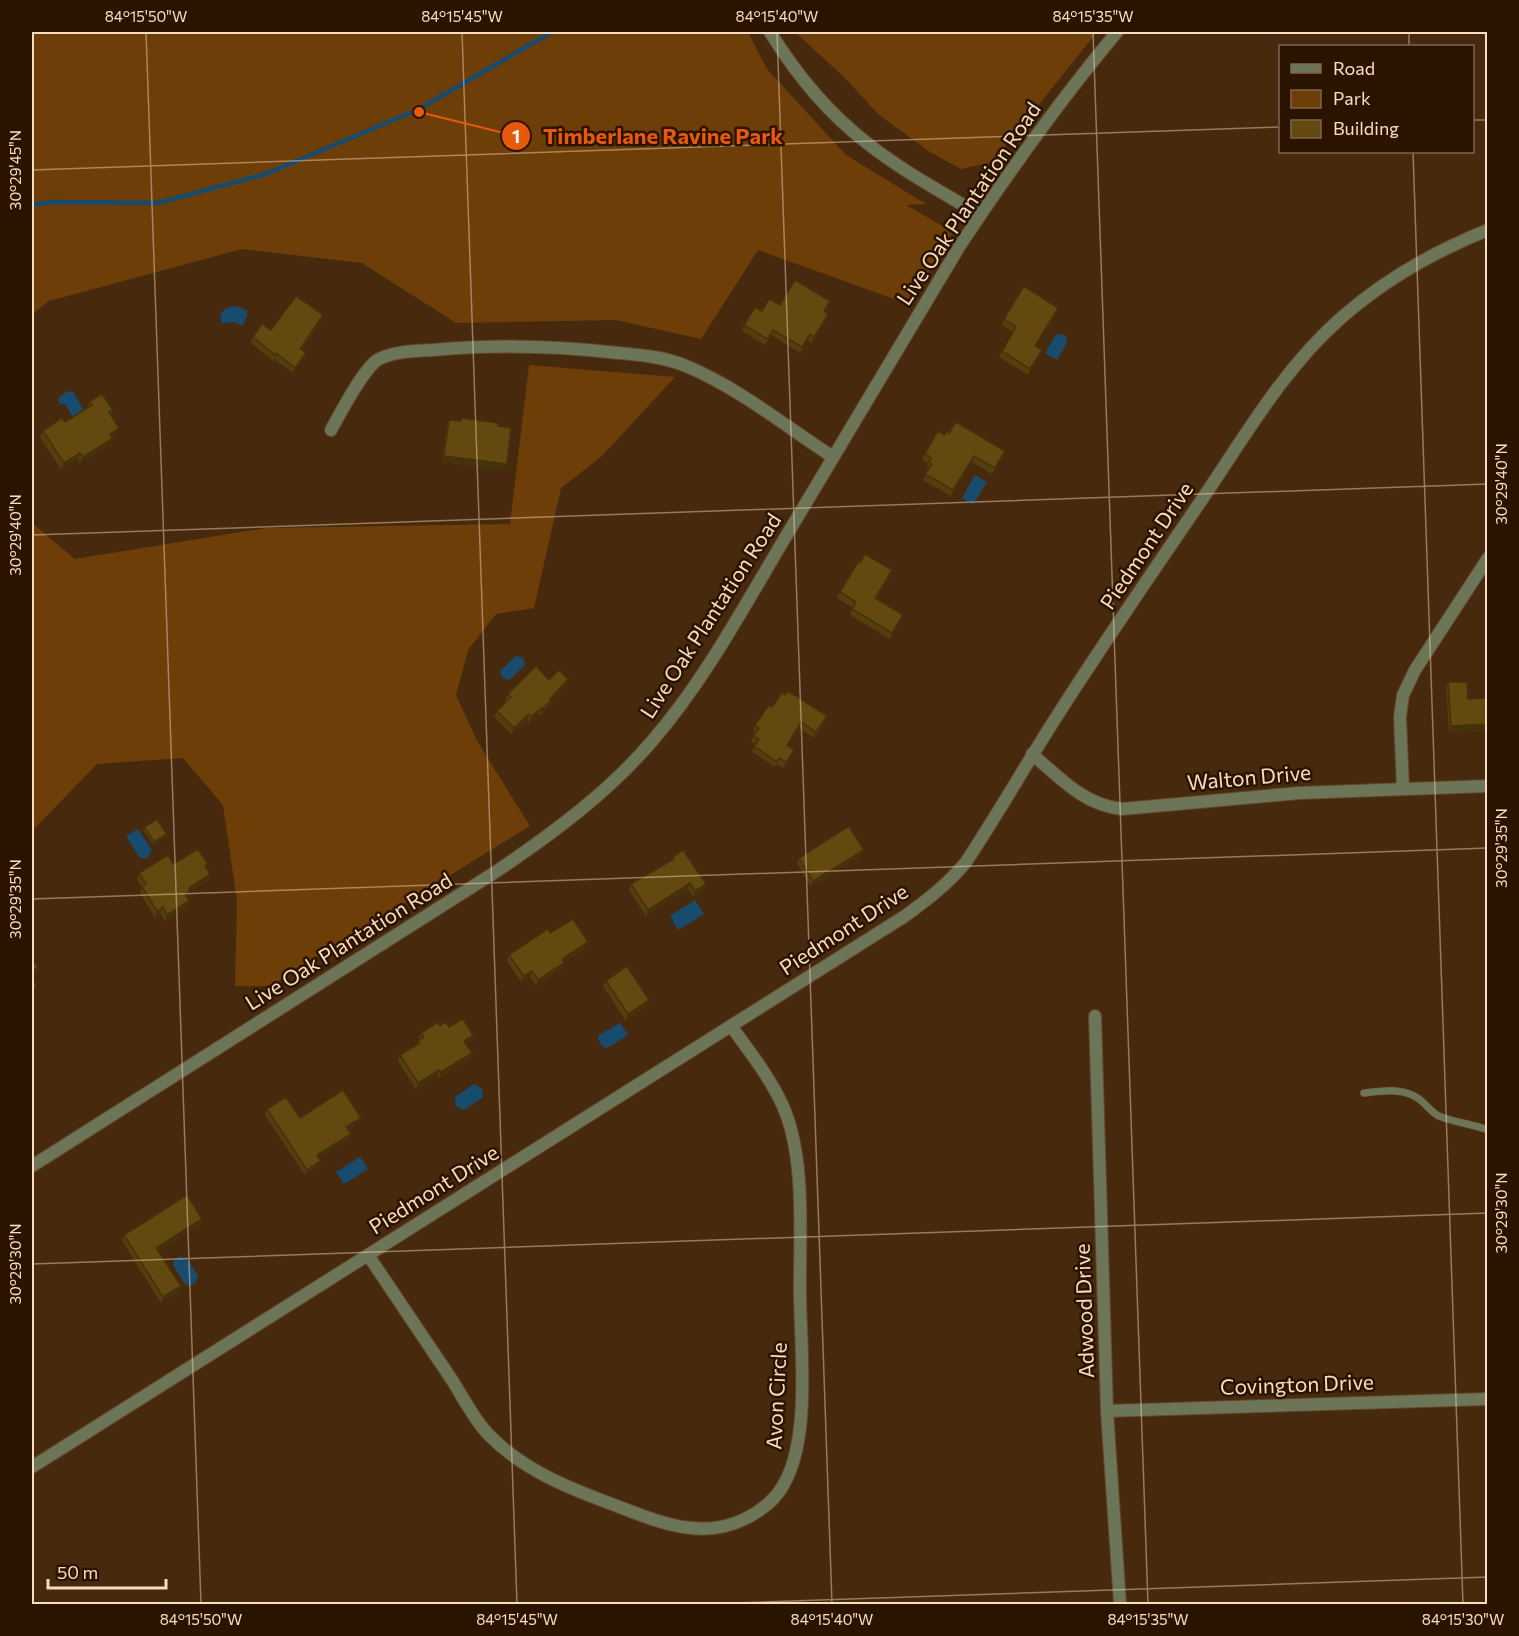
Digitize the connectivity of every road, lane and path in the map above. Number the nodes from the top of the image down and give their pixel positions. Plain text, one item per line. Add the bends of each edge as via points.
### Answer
1 (771, 32) edge
2 (1117, 32) edge
3 (980, 215) junction
4 (1488, 230) edge
5 (331, 430) dead end
6 (833, 457) junction
7 (1488, 558) edge
8 (1032, 754) junction
9 (1488, 786) edge
10 (1403, 789) junction
11 (1095, 1016) dead end
12 (731, 1026) junction
13 (1364, 1093) dead end
14 (1488, 1130) edge
15 (32, 1166) edge
16 (369, 1255) junction
17 (1488, 1399) edge
18 (1107, 1411) junction
19 (32, 1467) edge
20 (1119, 1605) edge

1 - 3 street via 789,63 817,96 866,142
2 - 3 street, Live Oak Plantation Road
3 - 6 street, Live Oak Plantation Road
4 - 8 street, Piedmont Drive via 1382,287 1341,318 1294,367
5 - 6 street via 355,387 378,359 403,352 463,347 587,349 683,365 718,381
6 - 15 street, Live Oak Plantation Road via 679,708 624,771 583,808 497,871
7 - 10 street via 1403,695
8 - 10 street, Walton Drive via 1076,792 1095,803 1122,809 1299,793
8 - 12 street, Piedmont Drive via 986,832 954,876 932,897
9 - 10 street, Walton Drive
11 - 18 street, Adwood Drive
12 - 16 street, Piedmont Drive
12 - 16 street, Avon Circle via 782,1104 797,1160 799,1198 799,1434 785,1482 762,1509 748,1518 712,1529 682,1528 592,1497 528,1467 488,1434
13 - 14 lane via 1408,1092 1438,1116
16 - 19 street, Piedmont Drive
17 - 18 street, Covington Drive
18 - 20 street, Adwood Drive

